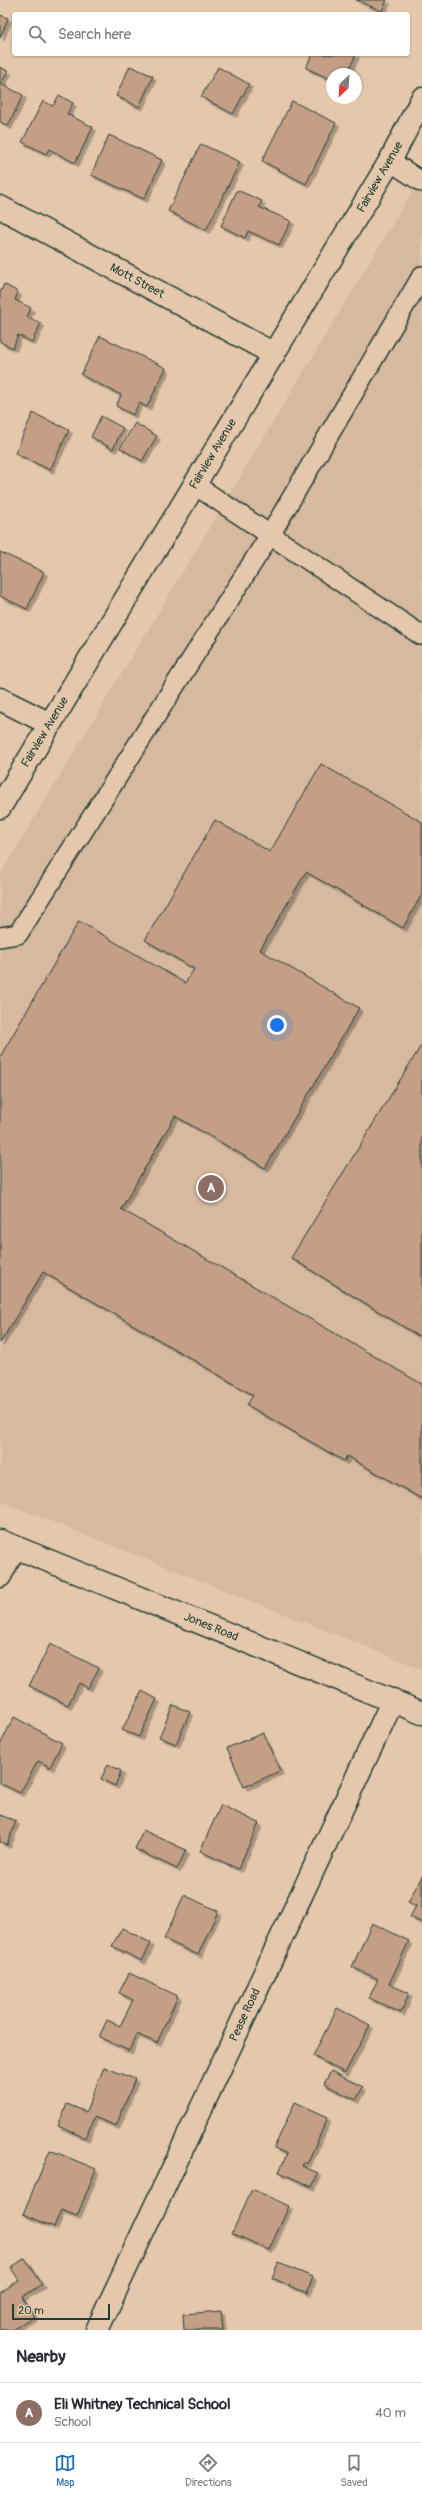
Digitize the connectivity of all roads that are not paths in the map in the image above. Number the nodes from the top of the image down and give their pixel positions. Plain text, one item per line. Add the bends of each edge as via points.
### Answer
1 (422, 99) edge
2 (390, 161) junction
3 (422, 182) edge
4 (0, 207) edge
5 (422, 276) edge
6 (274, 354) junction
7 (195, 484) junction
8 (270, 535) junction
9 (422, 634) edge
10 (0, 699) edge
11 (50, 724) junction
12 (0, 807) edge
13 (0, 937) edge
14 (7, 1544) edge
15 (0, 1576) edge
16 (393, 1700) junction
17 (422, 1713) edge
18 (97, 2330) edge

1 - 2 street, Fairview Avenue
2 - 3 lane
2 - 6 street, Fairview Avenue
4 - 6 street, Mott Street
5 - 8 lane
6 - 7 street, Fairview Avenue
7 - 8 lane
7 - 11 street, Fairview Avenue
8 - 9 lane
8 - 13 lane via 18,934
10 - 11 street
11 - 12 street, Fairview Avenue
14 - 15 street
14 - 16 street, Jones Road
16 - 17 street, Jones Road
16 - 18 street, Pease Road

